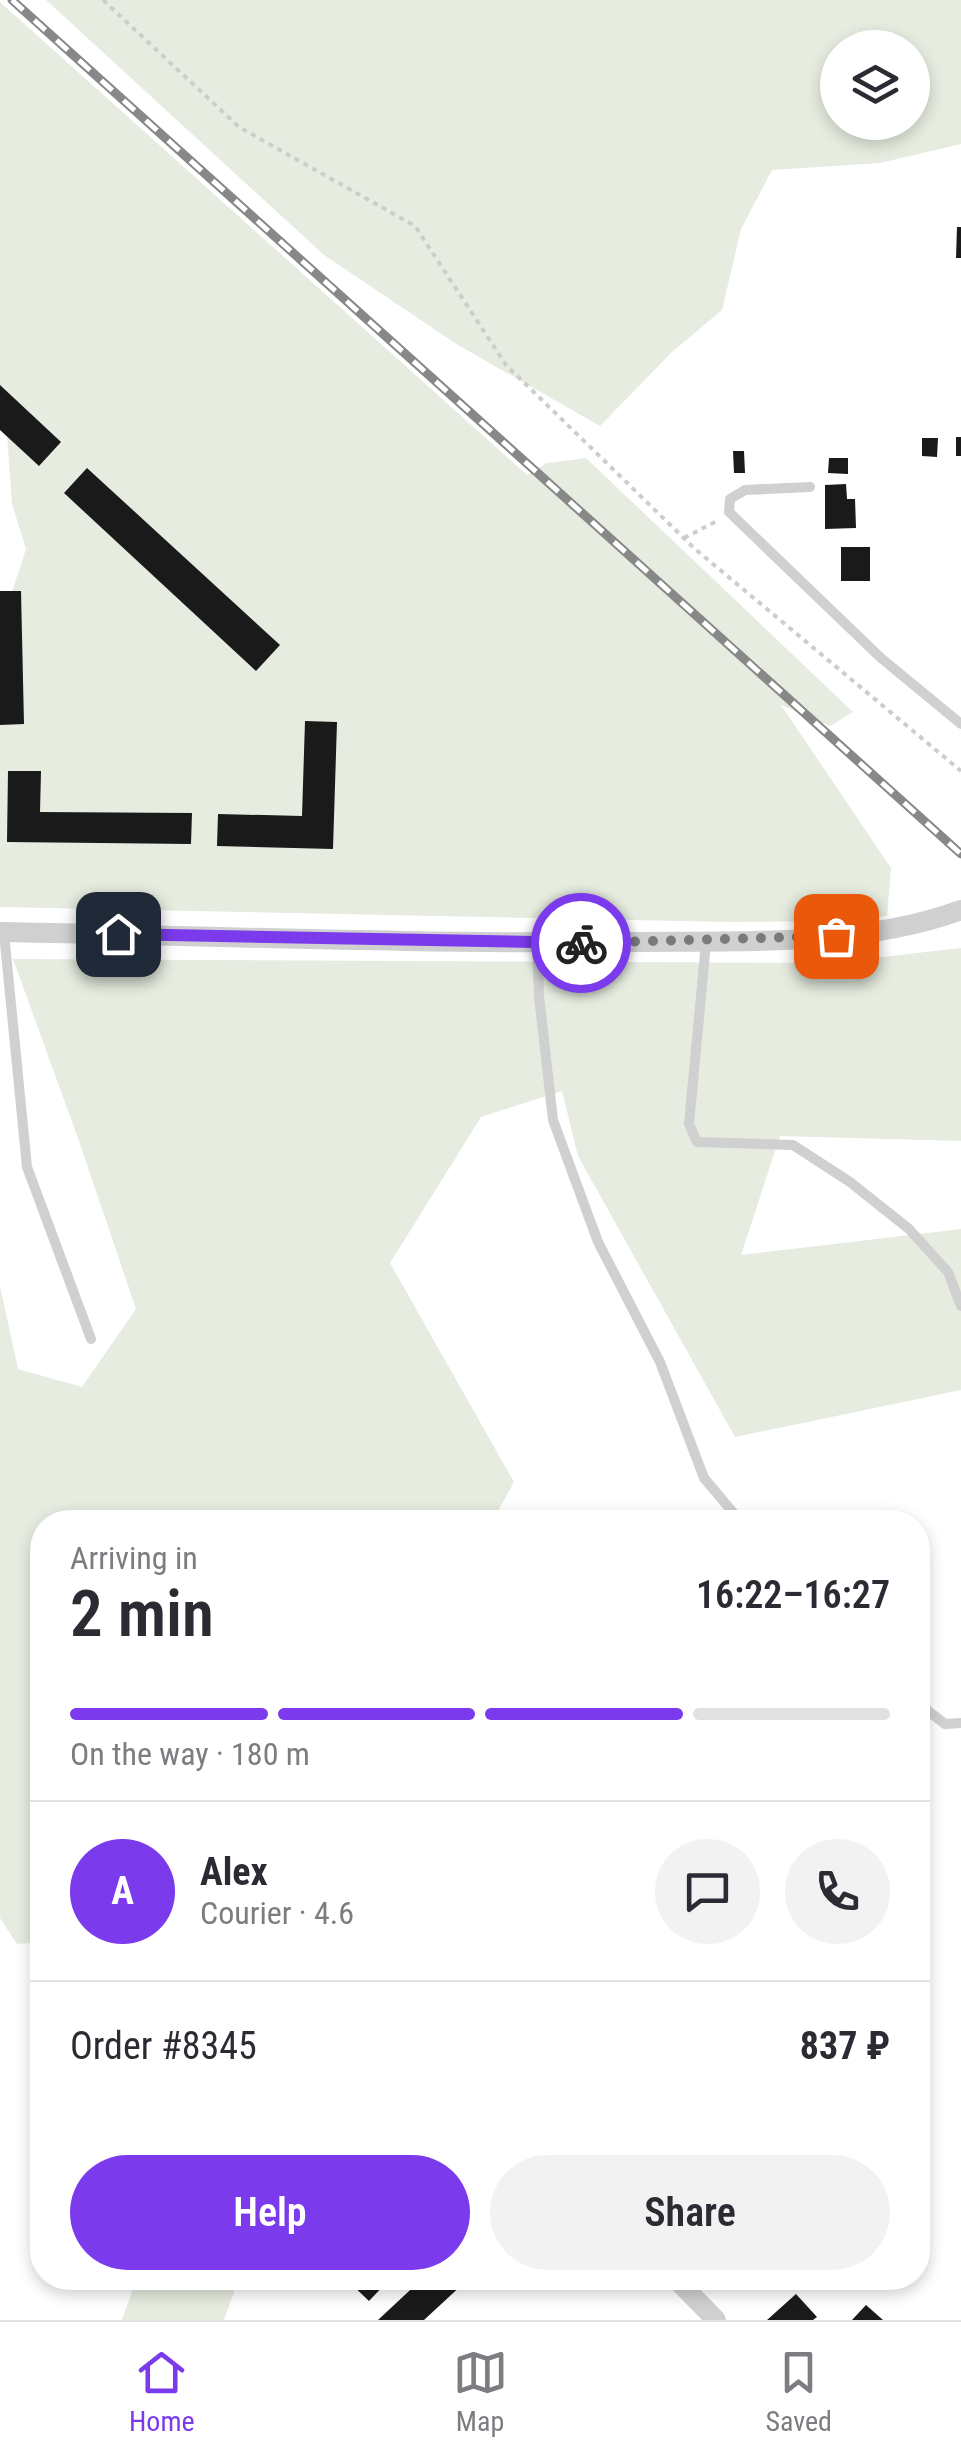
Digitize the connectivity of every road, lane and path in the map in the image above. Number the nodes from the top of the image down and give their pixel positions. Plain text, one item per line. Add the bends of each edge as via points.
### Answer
1 (104, 0) edge
2 (810, 487) dead end
3 (729, 512) junction
4 (684, 538) junction
5 (961, 724) edge
6 (961, 771) edge
7 (961, 910) edge
8 (2, 932) edge
9 (706, 942) junction
10 (537, 943) junction
11 (961, 1306) edge
12 (91, 1339) dead end
13 (731, 1510) edge
14 (930, 1712) edge
15 (961, 1723) edge
16 (687, 2290) edge
17 (716, 2320) edge

1 - 4 path via 239,127 415,226 506,364
2 - 3 lane via 745,490 730,499
3 - 4 path
3 - 5 lane via 881,658
4 - 6 path
7 - 9 street via 927,923 836,936
8 - 10 street
8 - 12 lane via 27,1167
9 - 10 street
9 - 11 lane via 689,1124 697,1142 794,1145 909,1229 948,1272
10 - 13 lane via 552,1120 598,1242 660,1362 704,1478
14 - 15 lane via 945,1724
16 - 17 street

